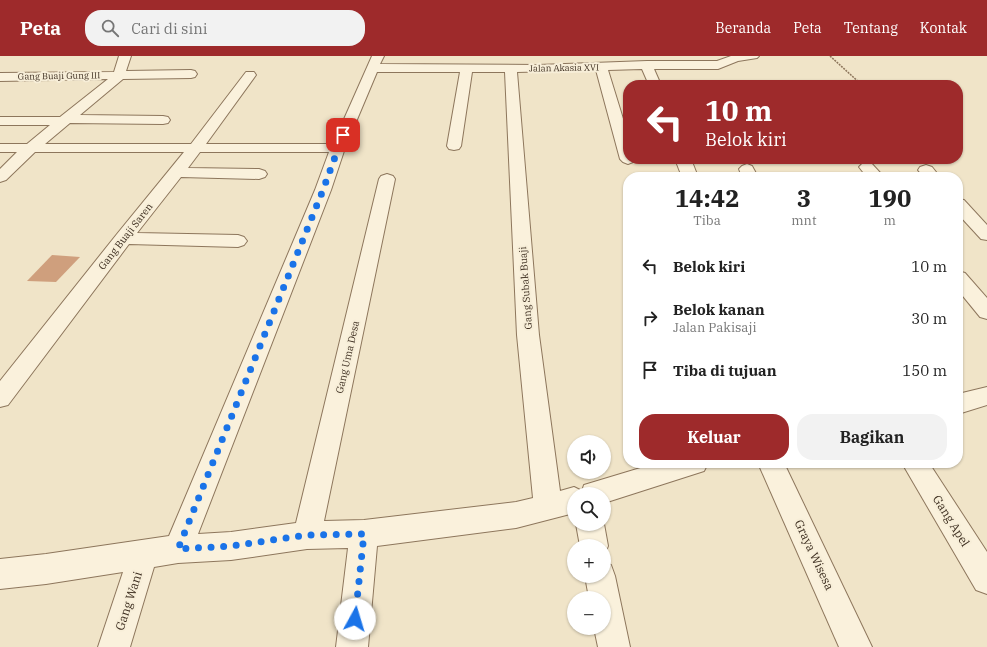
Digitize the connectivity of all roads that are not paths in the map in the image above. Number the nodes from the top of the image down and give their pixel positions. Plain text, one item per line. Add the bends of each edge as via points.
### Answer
1 (125, 56) edge
2 (555, 56) edge
3 (753, 56) edge
4 (699, 60) edge
5 (376, 62) edge
6 (472, 64) edge
7 (647, 65) junction
8 (601, 67) junction
9 (558, 68) junction
10 (511, 69) junction
11 (191, 74) dead end
12 (250, 75) dead end
13 (119, 76) junction
14 (0, 77) edge
15 (653, 80) edge
16 (65, 120) junction
17 (163, 120) dead end
18 (0, 121) edge
19 (623, 142) edge
20 (454, 146) dead end
21 (0, 148) edge
22 (31, 148) junction
23 (338, 148) junction
24 (194, 149) junction
25 (175, 172) junction
26 (259, 174) dead end
27 (0, 177) edge
28 (387, 179) dead end
29 (963, 209) edge
30 (987, 235) edge
31 (123, 238) junction
32 (238, 241) dead end
33 (963, 283) edge
34 (987, 312) edge
35 (987, 396) edge
36 (0, 398) edge
37 (963, 403) edge
38 (679, 468) edge
39 (773, 468) edge
40 (918, 468) edge
41 (611, 489) edge
42 (567, 502) edge
43 (548, 507) junction
44 (364, 534) junction
45 (307, 535) junction
46 (178, 549) junction
47 (143, 555) junction
48 (0, 574) edge
49 (987, 579) edge
50 (601, 583) edge
51 (114, 647) edge
52 (352, 647) edge
53 (614, 647) edge
54 (856, 647) edge

1 - 13 street
2 - 9 street
3 - 4 street, Jalan Akasia XVI via 732,59 718,65
4 - 7 street, Jalan Akasia XVI
5 - 6 street, Jalan Akasia XVI
5 - 23 street
6 - 10 street, Jalan Akasia XVI
6 - 20 street
7 - 8 street, Jalan Akasia XVI
7 - 15 street
8 - 9 street, Jalan Akasia XVI
8 - 19 street
9 - 10 street, Jalan Akasia XVI
10 - 43 street, Gang Subak Buaji via 528,335
11 - 13 street, Gang Buaji Gung III
12 - 24 street, Gang Buaji Saren
13 - 14 street, Gang Buaji Gung III
13 - 16 street
16 - 17 street
16 - 18 street
16 - 22 street
21 - 22 street
22 - 24 street
22 - 27 street
23 - 24 street
23 - 46 street
24 - 25 street, Gang Buaji Saren
25 - 26 street
25 - 31 street, Gang Buaji Saren
28 - 45 street, Gang Uma Desa
29 - 30 street
31 - 32 street
31 - 36 street, Gang Buaji Saren
33 - 34 street
35 - 37 street
38 - 41 street
39 - 54 street, Graya Wisesa
40 - 49 street, Gang Apel
42 - 43 street
43 - 44 street via 516,515
44 - 45 street
44 - 52 street
45 - 46 street via 231,546
46 - 47 street
47 - 48 street via 46,570
47 - 51 street, Gang Wani
50 - 53 street

